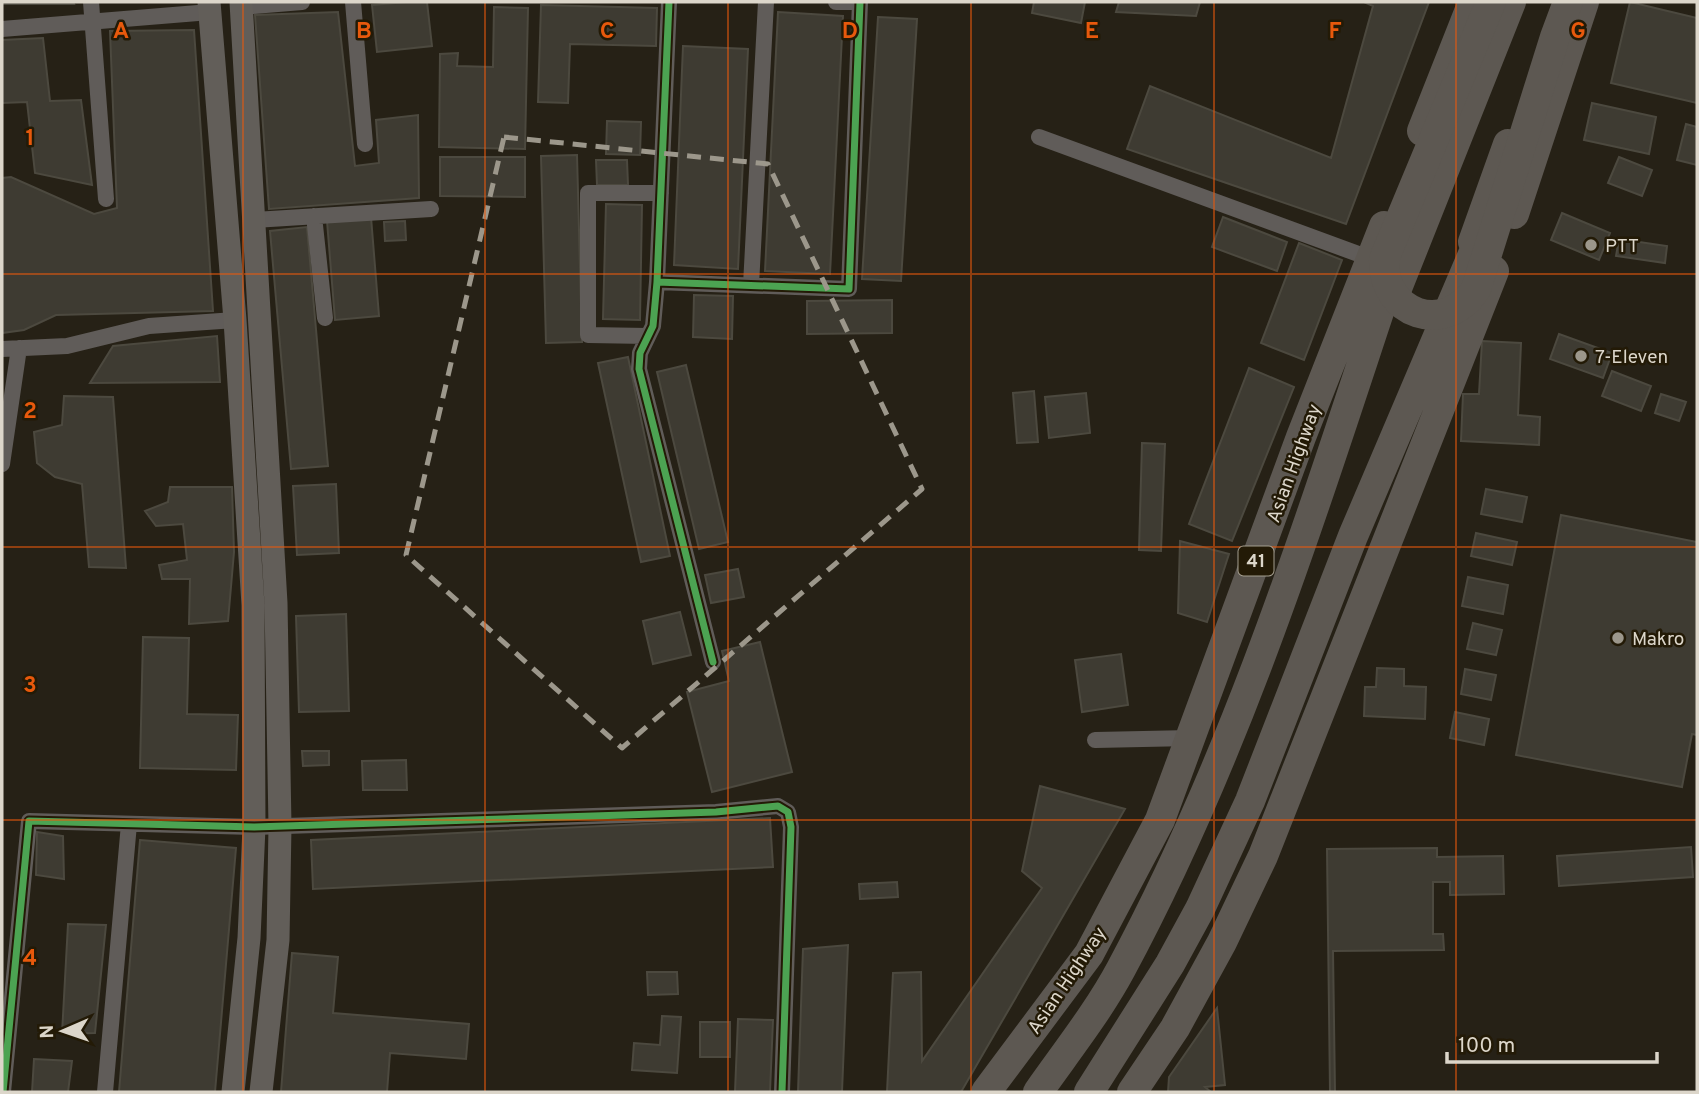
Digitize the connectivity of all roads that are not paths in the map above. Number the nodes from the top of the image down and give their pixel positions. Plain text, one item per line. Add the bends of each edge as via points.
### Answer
1 (91, 2) edge
2 (302, 2) edge
3 (353, 2) edge
4 (669, 2) edge
5 (766, 2) edge
6 (836, 2) edge
7 (860, 2) edge
8 (1473, 2) edge
9 (1483, 2) edge
10 (1491, 2) edge
11 (1511, 2) edge
12 (1558, 2) edge
13 (1568, 2) edge
14 (1584, 2) edge
15 (241, 4) edge
16 (210, 7) edge
17 (92, 22) junction
18 (2, 29) edge
19 (1039, 137) dead end
20 (365, 144) dead end
21 (661, 193) junction
22 (106, 199) dead end
23 (431, 209) dead end
24 (314, 216) junction
25 (254, 220) junction
26 (1371, 259) junction
27 (657, 282) junction
28 (751, 285) junction
29 (1451, 302) junction
30 (325, 318) dead end
31 (235, 320) junction
32 (648, 336) junction
33 (19, 348) junction
34 (2, 349) edge
35 (1332, 454) junction
36 (2, 464) edge
37 (713, 662) dead end
38 (1191, 738) junction
39 (1095, 740) dead end
40 (129, 824) junction
41 (280, 826) junction
42 (254, 827) junction
43 (3, 1092) edge
44 (105, 1092) edge
45 (233, 1092) edge
46 (261, 1092) edge
47 (782, 1092) edge
48 (986, 1092) edge
49 (1038, 1092) edge
50 (1089, 1092) edge
51 (1132, 1092) edge

1 - 17 street
2 - 15 street
3 - 20 street
4 - 21 street
5 - 28 street
6 - 7 street
7 - 28 street via 849,289
8 - 26 highway, Asian Highway / 41
9 - 35 highway, Asian Highway / 41
10 - 13 highway, bridge via 1384,259 1385,278 1393,295 1407,308 1426,315 1455,310 1476,289
11 - 35 highway
12 - 29 highway
14 - 29 highway
14 - 51 highway via 1495,269 1263,856 1175,1028
15 - 25 main road
16 - 17 street
16 - 31 main road
17 - 18 street
17 - 22 street
19 - 26 street
21 - 27 street
21 - 32 street via 588,193 588,335
23 - 24 street
24 - 25 street
24 - 30 street
25 - 41 main road via 276,603
26 - 38 highway, Asian Highway / 41
27 - 28 street
27 - 32 street
29 - 50 highway via 1250,801 1170,964
31 - 33 street via 149,326 67,346
31 - 42 main road via 253,605
32 - 37 street via 639,369
33 - 34 street
33 - 36 street
35 - 49 highway, Asian Highway / 41 via 1255,676 1189,834 1119,971
38 - 39 street
38 - 48 highway, Asian Highway / 41 via 1160,820 1089,954
40 - 42 street
40 - 43 street via 29,821
40 - 44 street
41 - 42 street
41 - 46 main road via 278,940
41 - 47 street via 716,812 778,806 788,812 791,827
42 - 45 main road

